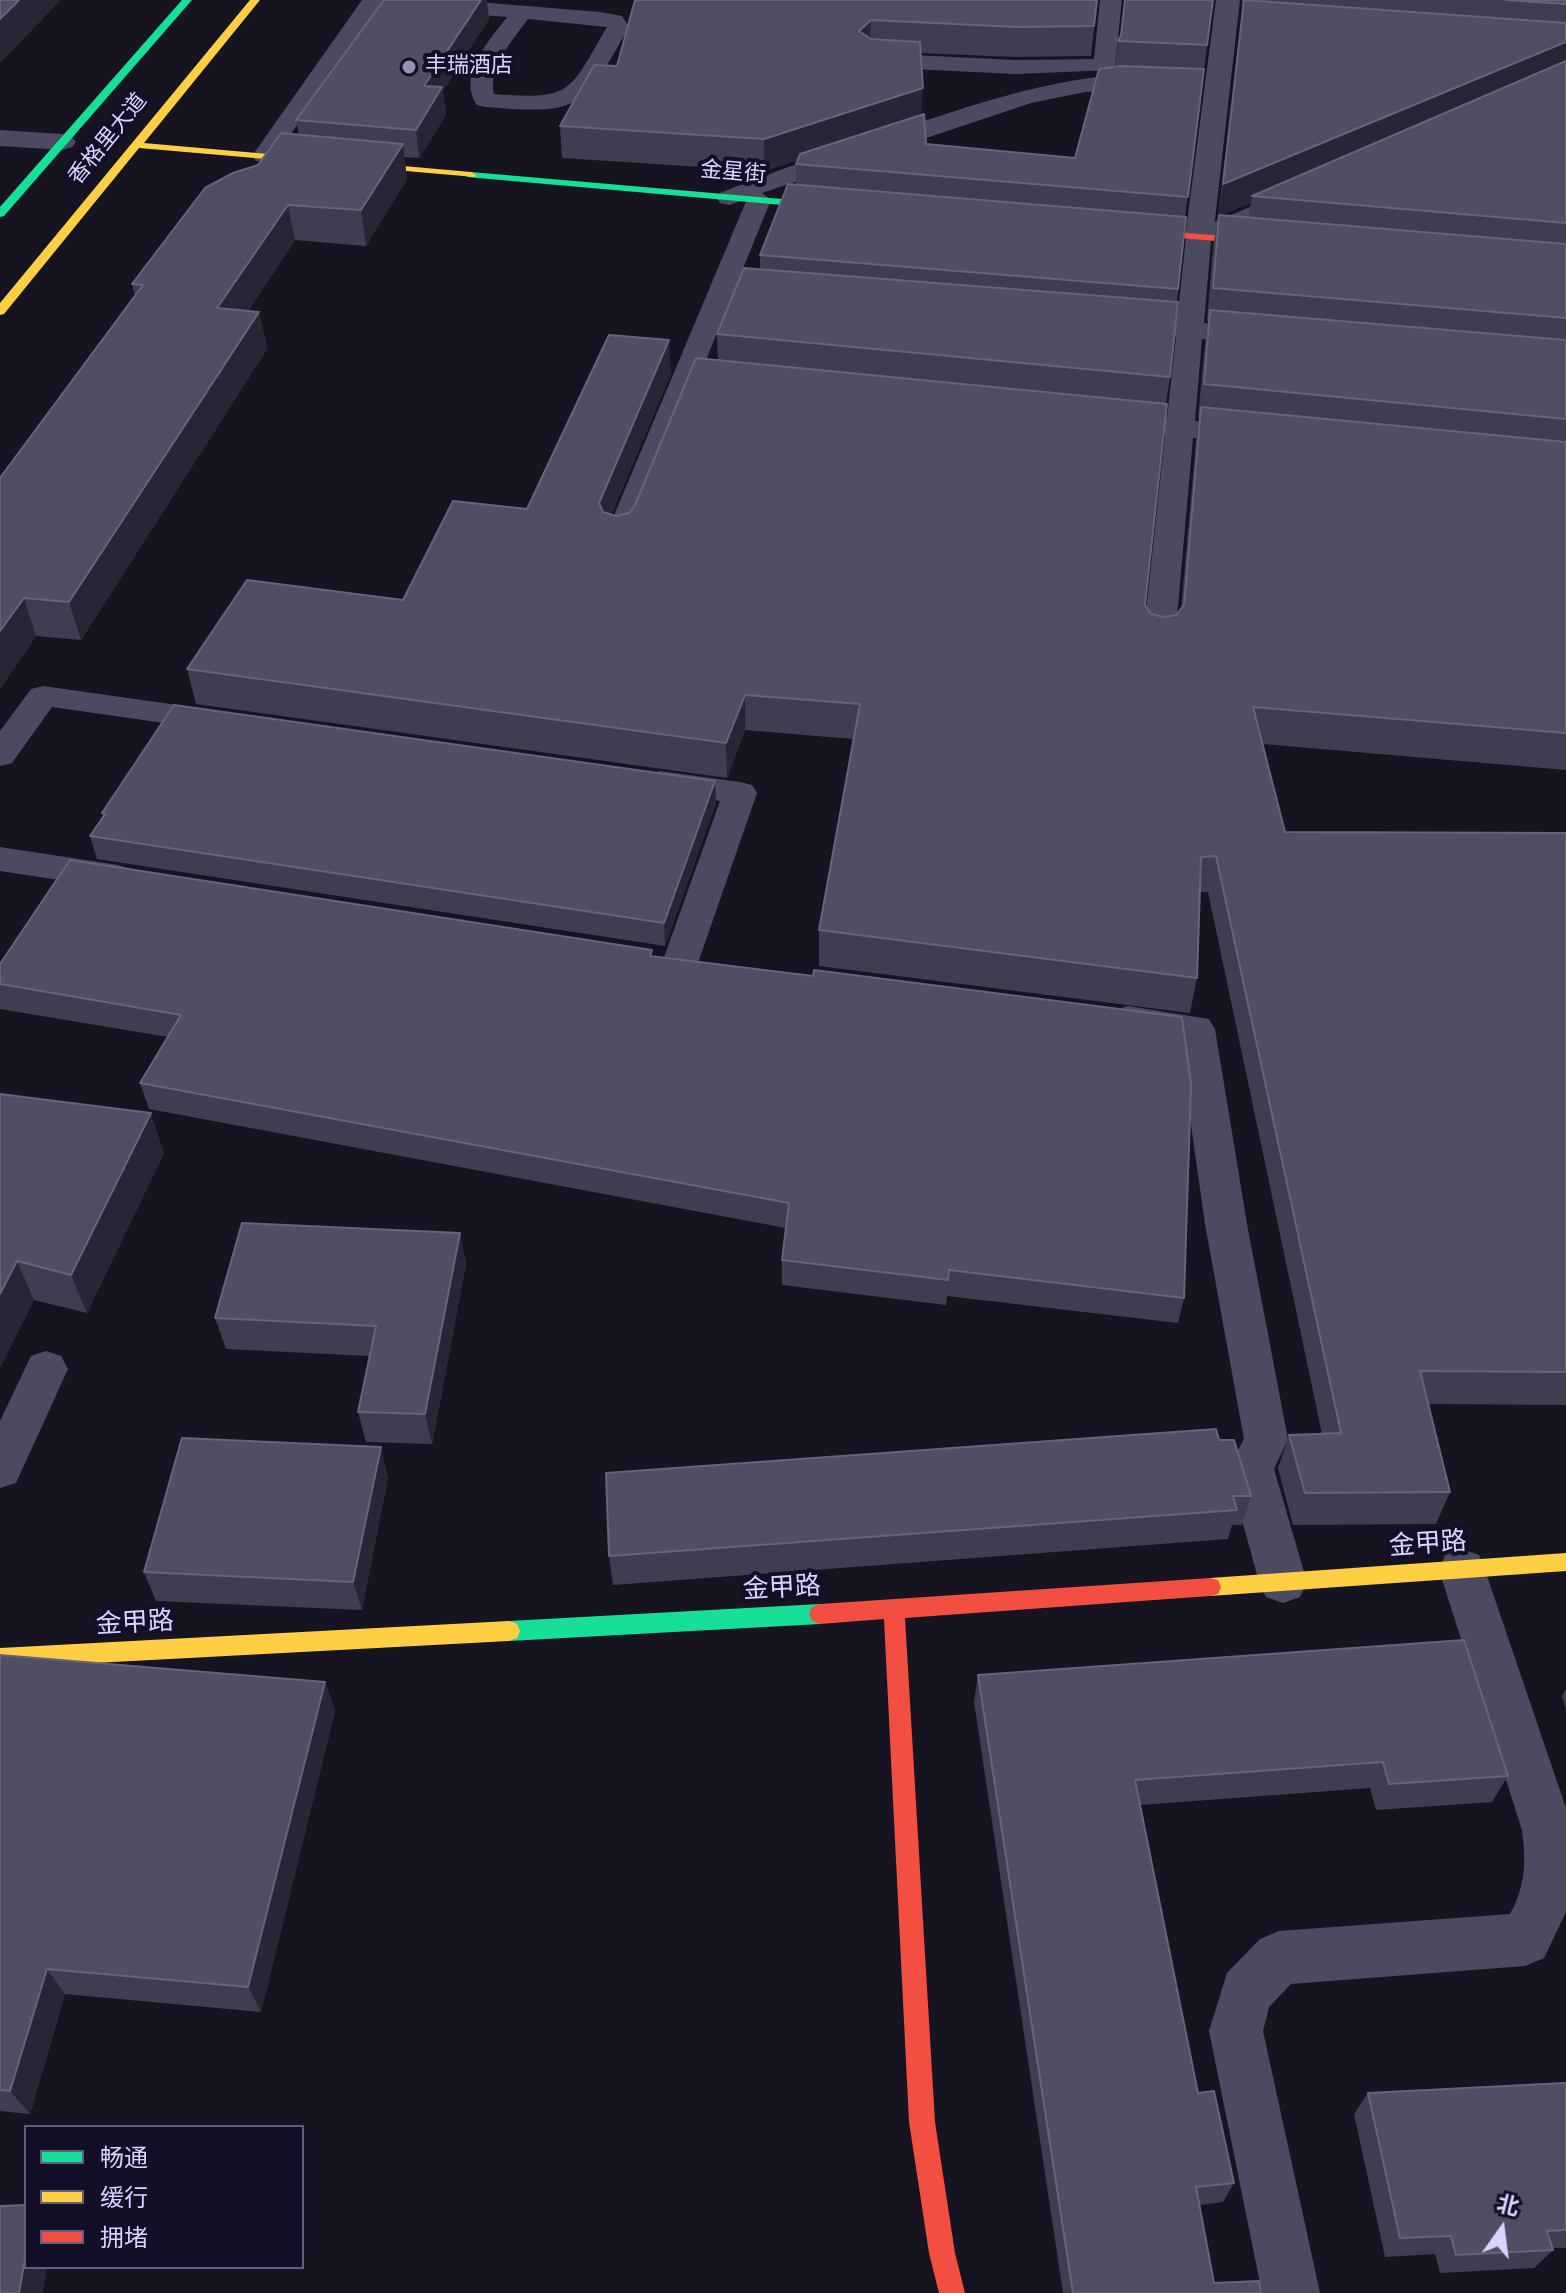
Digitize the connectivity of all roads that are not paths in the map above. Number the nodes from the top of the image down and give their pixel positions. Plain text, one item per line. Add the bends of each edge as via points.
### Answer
1 (187, 0) edge
2 (255, 0) edge
3 (373, 0) edge
4 (1111, 0) edge
5 (522, 12) junction
6 (1232, 13) edge
7 (872, 60) edge
8 (1218, 85) junction
9 (0, 138) edge
10 (63, 142) junction
11 (136, 145) junction
12 (264, 156) junction
13 (1317, 186) edge
14 (729, 198) junction
15 (759, 200) junction
16 (857, 209) edge
17 (0, 214) edge
18 (1106, 229) edge
19 (1199, 237) junction
20 (1291, 244) edge
21 (722, 290) junction
22 (815, 298) edge
23 (0, 311) edge
24 (1096, 322) edge
25 (1190, 330) junction
26 (1284, 338) edge
27 (684, 380) junction
28 (715, 383) edge
29 (1087, 419) edge
30 (1180, 428) junction
31 (1273, 437) edge
32 (619, 539) edge
33 (1159, 640) edge
34 (249, 725) edge
35 (0, 755) edge
36 (629, 777) edge
37 (0, 859) edge
38 (157, 883) edge
39 (643, 958) edge
40 (1102, 1017) edge
41 (46, 1369) dead end
42 (0, 1469) edge
43 (1566, 1562) edge
44 (1462, 1570) junction
45 (1283, 1582) junction
46 (894, 1610) junction
47 (0, 1658) edge
48 (952, 2293) edge
49 (1291, 2293) edge

1 - 10 street, 香格里大道
2 - 11 street, 香格里大道
3 - 5 lane
3 - 12 lane
4 - 7 lane via 1104,65
5 - 5 lane via 600,18 618,27 580,91 564,102 485,100 480,94 480,76
6 - 8 street
8 - 14 lane via 1118,81 1021,97 780,176
8 - 19 street
9 - 10 street
10 - 17 street, 香格里大道
11 - 12 street, 金星街
11 - 23 street, 香格里大道
12 - 14 street, 金星街
13 - 19 lane
14 - 15 street, 金星街
15 - 16 street, 金星街
15 - 21 lane
18 - 19 street
19 - 20 street
19 - 25 lane
21 - 22 lane
21 - 27 lane
24 - 25 lane
25 - 26 lane
25 - 30 lane
27 - 28 lane
27 - 32 lane
29 - 30 lane
30 - 31 lane
30 - 33 lane
34 - 35 lane via 43,696
36 - 39 lane via 740,793 695,965
37 - 38 lane
40 - 45 lane via 1196,1029 1266,1439 1251,1469
41 - 42 lane
43 - 44 street, 金甲路
44 - 45 street, 金甲路
44 - 49 lane via 1548,1830 1550,1895 1525,1939 1279,1958 1246,1992 1236,2031
45 - 46 street, 金甲路
46 - 47 street, 金甲路
46 - 48 street via 922,2122

